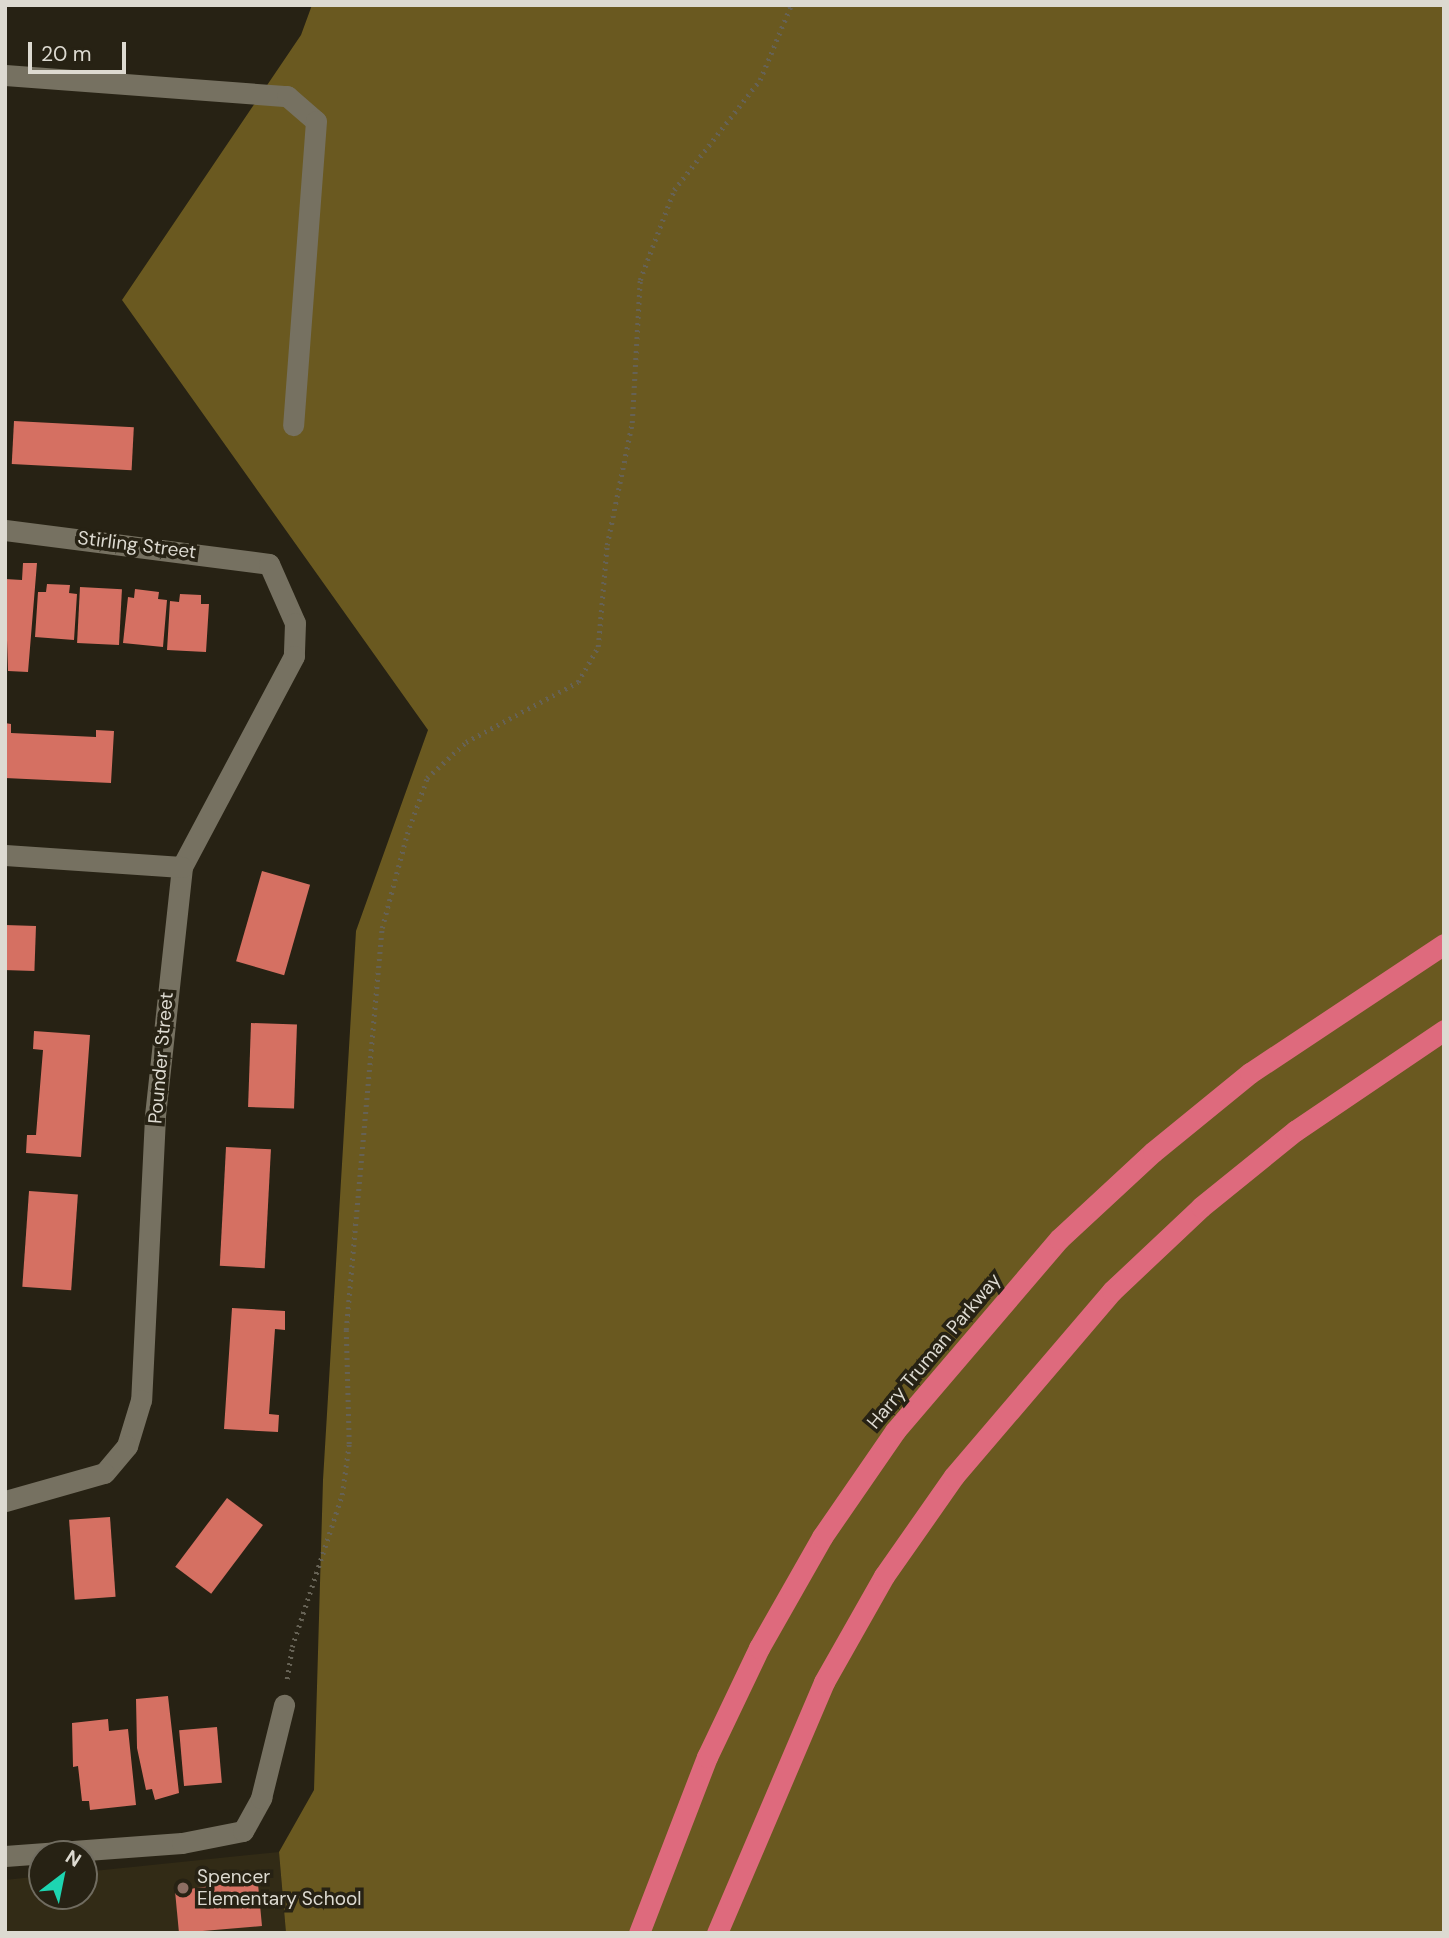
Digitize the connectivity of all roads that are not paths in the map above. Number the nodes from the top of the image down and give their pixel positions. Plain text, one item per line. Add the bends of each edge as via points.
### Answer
1 (5, 75) edge
2 (293, 425) dead end
3 (5, 530) edge
4 (269, 564) joint
5 (5, 855) edge
6 (182, 867) junction
7 (1444, 944) edge
8 (1444, 1030) edge
9 (5, 1501) edge
10 (284, 1705) road end
11 (5, 1856) edge
12 (639, 1933) edge
13 (716, 1933) edge

1 - 2 street via 287,96 316,121
3 - 4 street, Stirling Street
4 - 6 street, Pounder Street via 295,623 295,656
5 - 6 street
6 - 9 street, Pounder Street via 155,1118 141,1400 127,1446 104,1473
7 - 12 highway, Harry Truman Parkway via 1272,1056 1153,1152 1059,1239 895,1431 822,1537 760,1648 707,1757
8 - 13 highway via 1294,1131 1201,1208 1112,1291 954,1476 884,1576 824,1682
10 - 11 street via 261,1798 243,1831 182,1843

